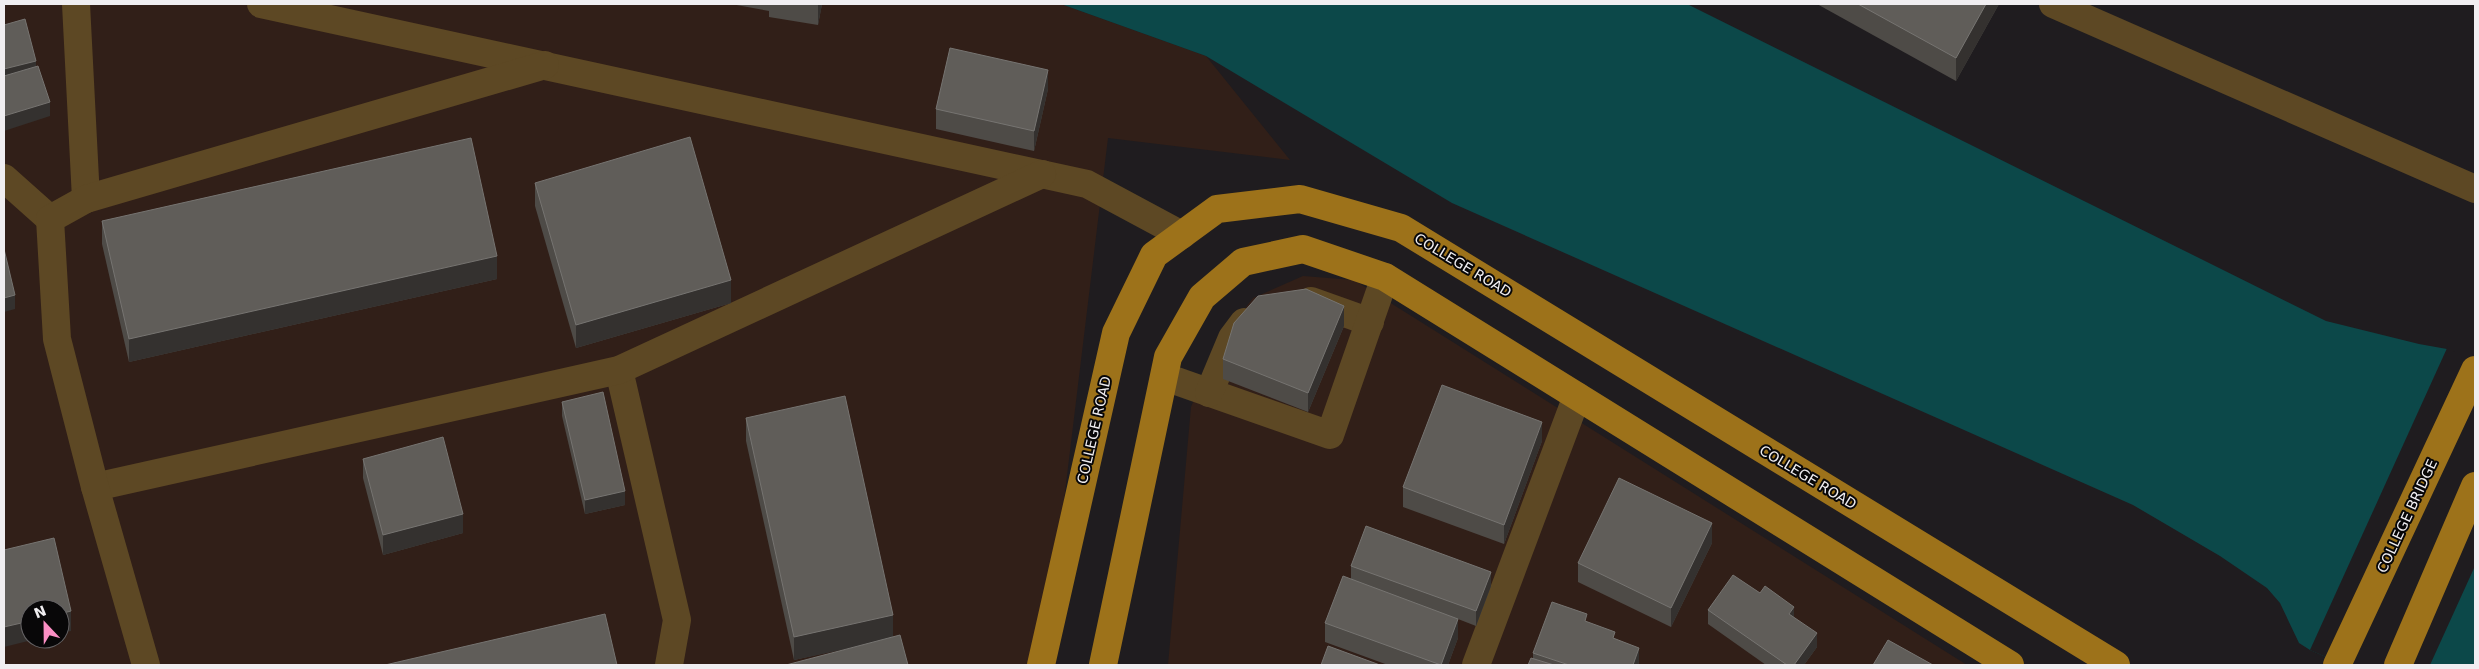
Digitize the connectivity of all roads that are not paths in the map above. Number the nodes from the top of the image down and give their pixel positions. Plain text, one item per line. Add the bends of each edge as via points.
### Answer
1 (76, 4) edge
2 (261, 4) edge
3 (2052, 4) edge
4 (544, 66) junction
5 (1042, 174) junction
6 (4, 178) edge
7 (2475, 189) edge
8 (86, 199) junction
9 (50, 219) junction
10 (1182, 235) junction
11 (1385, 277) junction
12 (1370, 322) junction
13 (619, 370) junction
14 (2475, 370) edge
15 (1165, 377) junction
16 (1209, 393) junction
17 (1577, 396) junction
18 (2475, 486) edge
19 (95, 487) junction
20 (1981, 658) edge
21 (2337, 664) edge
22 (146, 665) edge
23 (669, 665) edge
24 (1041, 665) edge
25 (1103, 665) edge
26 (1476, 665) edge
27 (2010, 665) edge
28 (2116, 665) edge
29 (2398, 665) edge

1 - 8 street
2 - 4 street
3 - 7 street
4 - 5 street
4 - 8 street
5 - 10 street via 1087,184
5 - 13 street
6 - 9 street
8 - 9 street
9 - 19 street via 57,339
10 - 24 main road, COLLEGE ROAD via 1154,255 1116,333
10 - 28 main road, COLLEGE ROAD via 1218,209 1300,199 1401,228
11 - 12 street
11 - 15 main road via 1303,249 1244,262 1202,297 1168,357
11 - 17 main road
12 - 16 street via 1296,295 1277,300 1252,314 1232,338
12 - 16 street via 1330,435
13 - 19 street
13 - 23 street via 676,620
14 - 21 main road, COLLEGE BRIDGE
15 - 16 street
15 - 25 main road
17 - 20 main road
17 - 26 street
18 - 29 main road
19 - 22 street
20 - 27 main road

